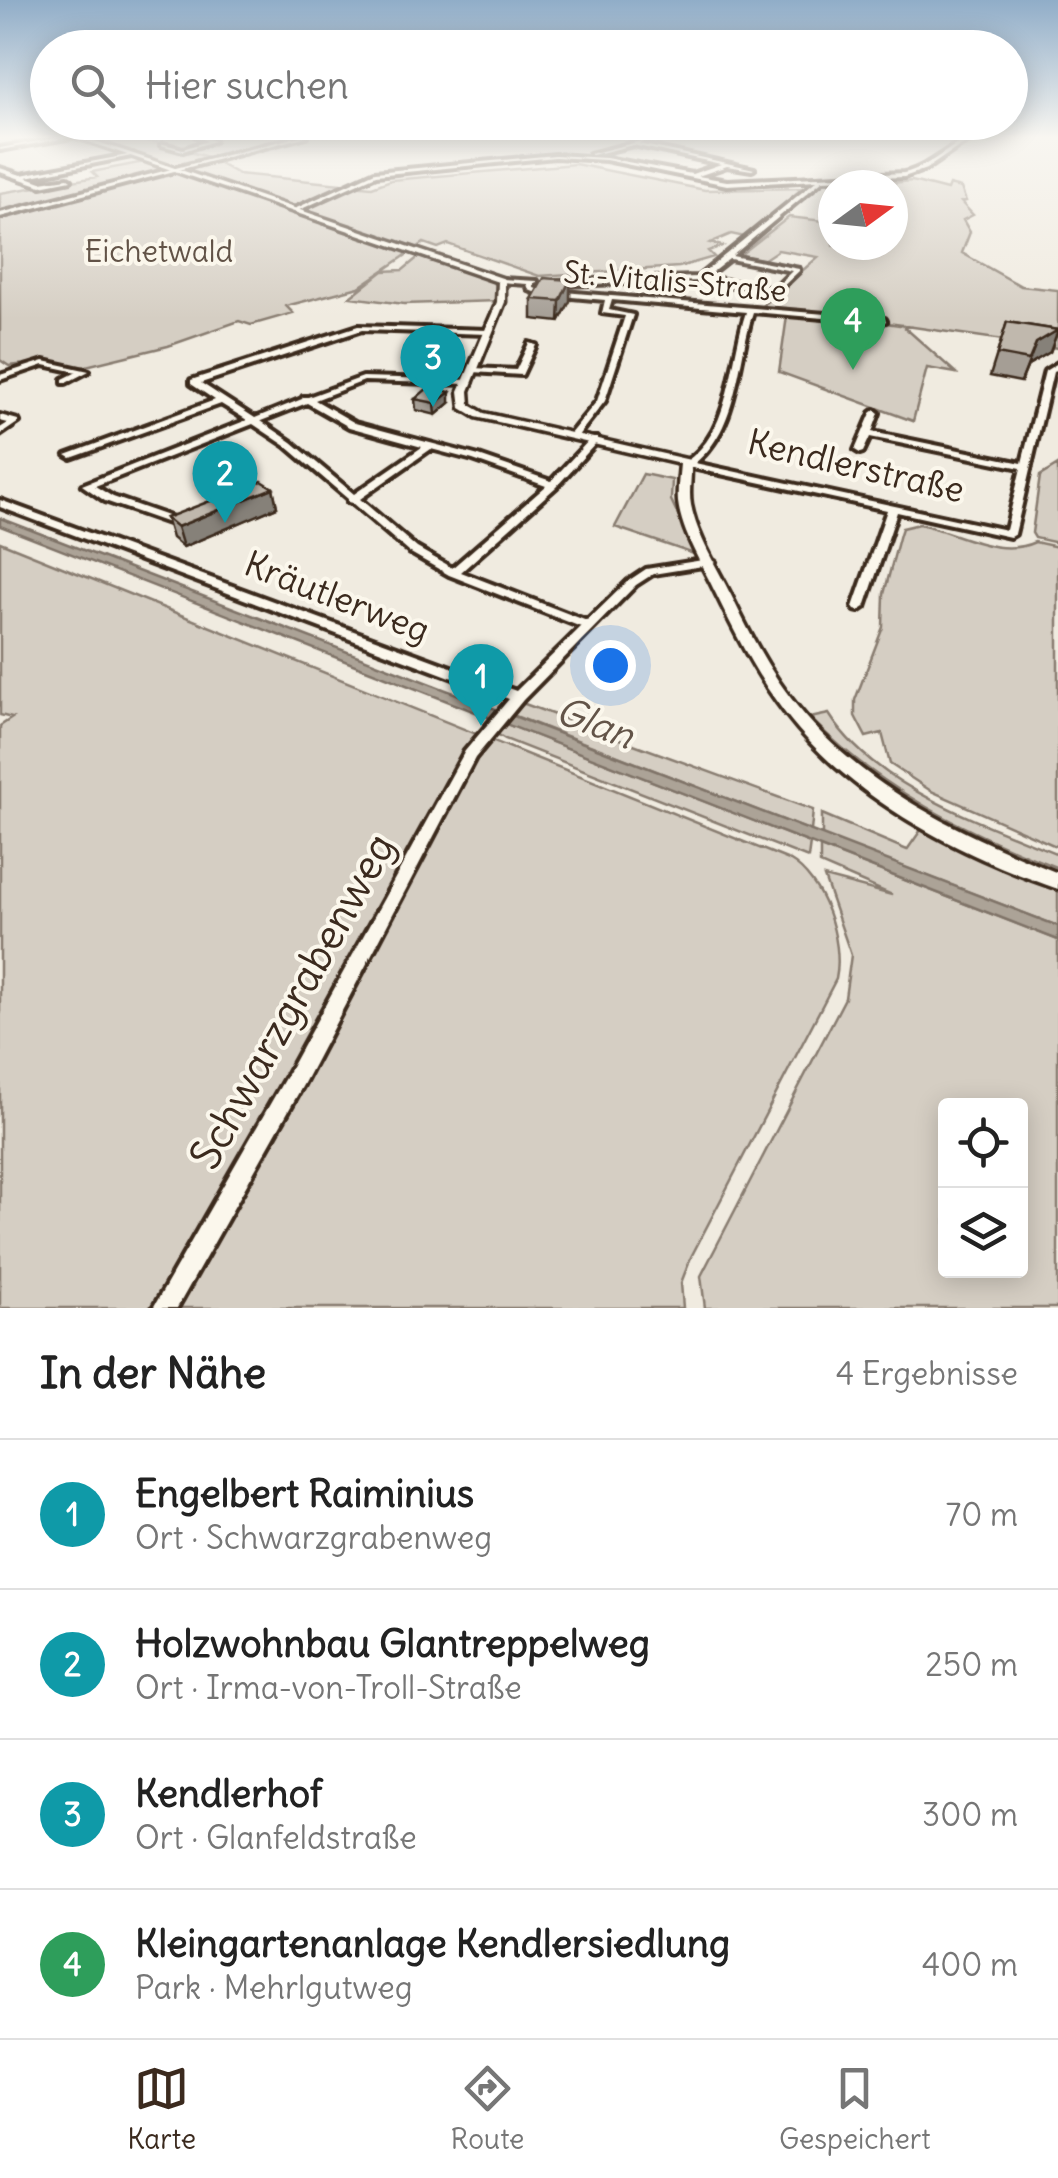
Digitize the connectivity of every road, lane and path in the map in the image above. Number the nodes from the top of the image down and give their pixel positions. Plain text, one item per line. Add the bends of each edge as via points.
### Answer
1 (70, 197) edge
2 (256, 197) edge
3 (323, 197) edge
4 (801, 197) edge
5 (295, 210) junction
6 (0, 216) edge
7 (730, 256) junction
8 (700, 279) junction
9 (502, 281) junction
10 (530, 282) junction
11 (608, 298) junction
12 (748, 312) junction
13 (882, 322) dead end
14 (488, 332) junction
15 (532, 345) dead end
16 (1058, 365) edge
17 (470, 376) junction
18 (0, 378) edge
19 (66, 381) dead end
20 (306, 399) junction
21 (220, 400) junction
22 (875, 413) dead end
23 (0, 418) edge
24 (252, 420) junction
25 (0, 432) edge
26 (867, 434) junction
27 (574, 436) junction
28 (594, 440) junction
29 (430, 446) junction
30 (860, 450) dead end
31 (70, 455) dead end
32 (688, 464) junction
33 (1025, 466) junction
34 (553, 485) junction
35 (352, 500) junction
36 (0, 504) edge
37 (893, 509) junction
38 (175, 522) edge
39 (708, 562) junction
40 (454, 573) junction
41 (858, 606) dead end
42 (588, 626) junction
43 (516, 699) junction
44 (1058, 880) edge
45 (164, 1308) edge

1 - 6 street
2 - 5 street
3 - 5 street
4 - 7 street
5 - 9 street
7 - 8 street
7 - 8 street via 798,270 776,291
8 - 10 street
9 - 10 street
9 - 14 street
10 - 11 street, St.-Vitalis-Straße via 538,292
11 - 12 street, St.-Vitalis-Straße
11 - 27 street via 605,311 629,315 601,401
12 - 13 street, St.-Vitalis-Straße
12 - 32 street via 720,424
14 - 17 street
14 - 21 street via 361,328 194,382
15 - 17 street via 519,373
16 - 33 street via 1049,371
17 - 20 street via 368,378
17 - 27 street, Kendlerstraße via 462,401 472,412
18 - 19 street via 44,363 85,371
20 - 24 street
20 - 29 street via 352,424
21 - 24 street
21 - 31 street
22 - 26 street
23 - 25 street via 16,422
24 - 35 street
24 - 38 street via 87,485
26 - 30 street
26 - 33 street
27 - 28 street, Kendlerstraße
28 - 32 street, Kendlerstraße
28 - 34 street
29 - 34 street
29 - 35 street
32 - 37 street, Kendlerstraße
32 - 39 street via 684,502
33 - 37 street, Kendlerstraße via 1010,534
34 - 40 street
35 - 40 street via 413,550
36 - 43 street, Kräutlerweg
37 - 41 street
39 - 42 street via 640,576
39 - 44 street via 774,686 831,752 923,818
40 - 42 street
42 - 43 street
43 - 45 street, Schwarzgrabenweg via 470,755

